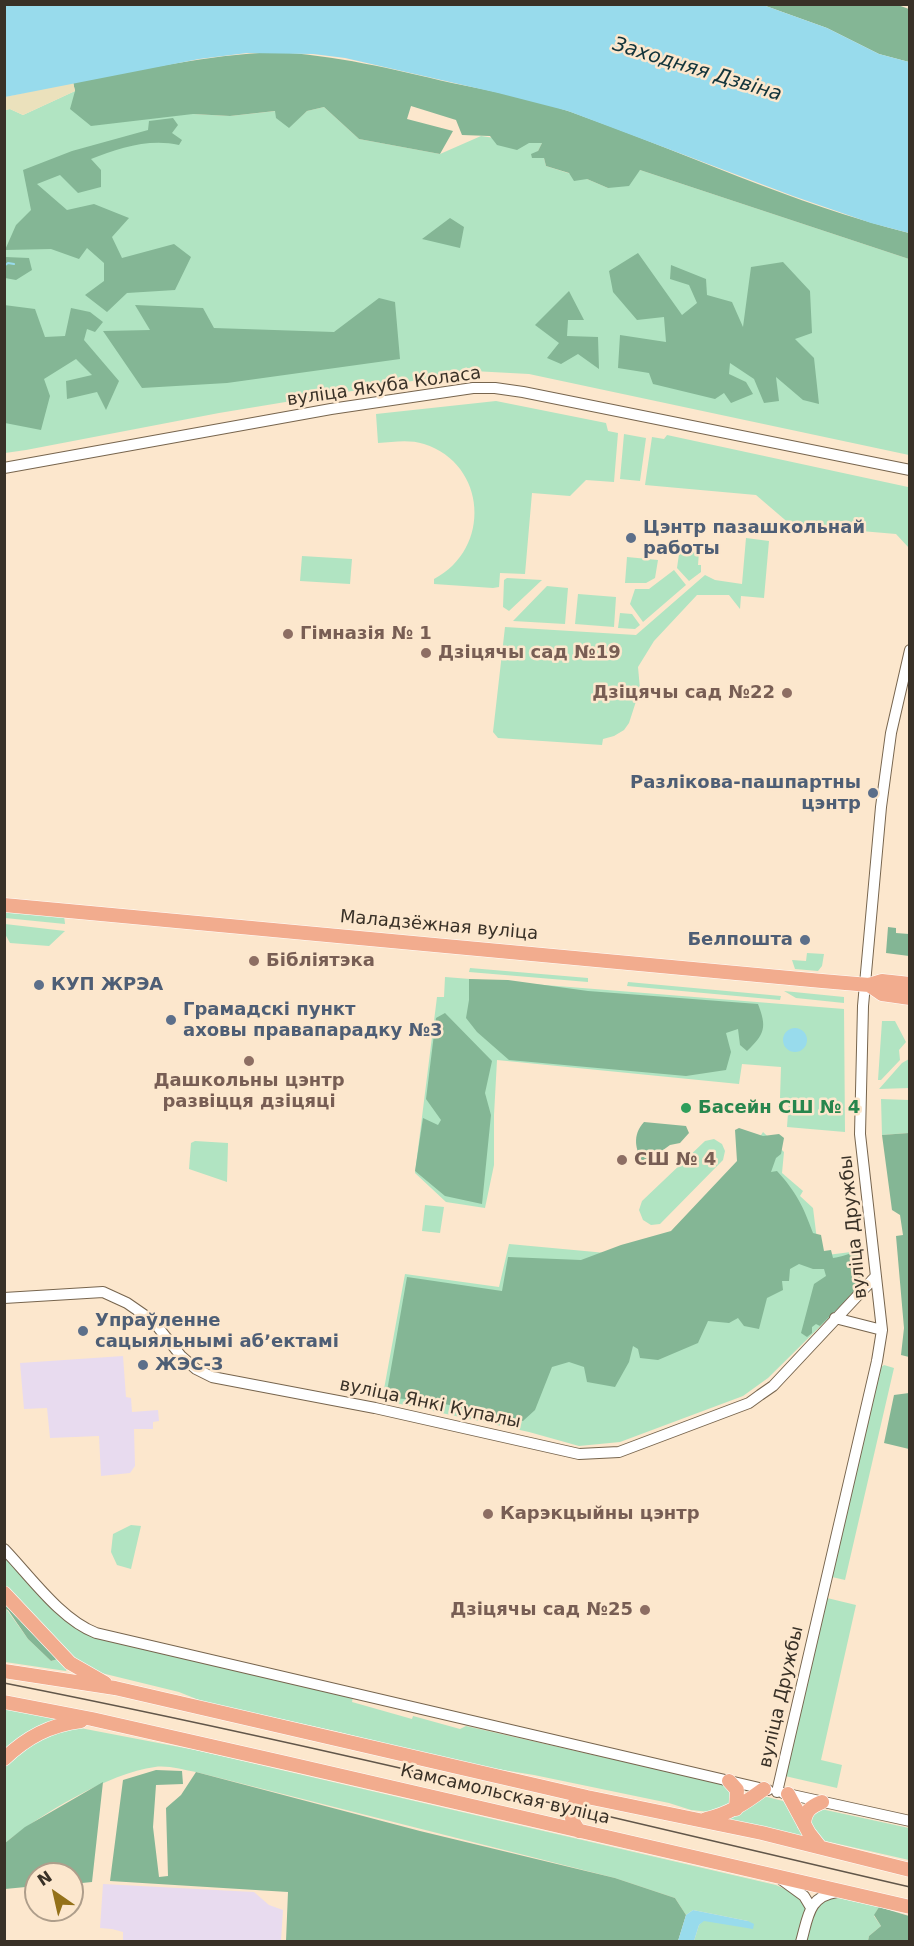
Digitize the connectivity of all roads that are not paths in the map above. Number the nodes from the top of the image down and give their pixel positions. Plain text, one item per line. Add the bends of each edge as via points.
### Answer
1 (4, 468) edge
2 (909, 470) edge
3 (909, 650) edge
4 (4, 905) edge
5 (909, 984) edge
6 (867, 985) junction
7 (909, 998) edge
8 (876, 1276) junction
9 (4, 1298) edge
10 (835, 1318) junction
11 (882, 1330) junction
12 (4, 1549) edge
13 (4, 1593) edge
14 (4, 1671) edge
15 (115, 1688) junction
16 (4, 1702) edge
17 (92, 1719) junction
18 (4, 1759) edge
19 (729, 1781) junction
20 (776, 1792) junction
21 (587, 1797) junction
22 (822, 1802) junction
23 (736, 1809) junction
24 (701, 1820) junction
25 (909, 1821) edge
26 (804, 1824) junction
27 (579, 1831) junction
28 (820, 1847) junction
29 (909, 1870) edge
30 (778, 1878) junction
31 (840, 1891) junction
32 (810, 1906) junction
33 (909, 1907) edge
34 (801, 1941) edge

1 - 2 street, вуліца Якуба Коласа via 331,409 495,388
3 - 6 street, вуліца Дружбы via 884,786
4 - 6 main road, Маладзёжная вуліца
5 - 6 main road, Маладзёжная вуліца via 882,981
6 - 7 main road, Маладзёжная вуліца via 882,994
6 - 8 street, вуліца Дружбы via 863,1006 860,1134
8 - 10 street, вуліца Янкі Купалы
8 - 11 street, вуліца Дружбы
9 - 10 street, вуліца Янкі Купалы via 103,1293 127,1303 153,1321 181,1356 212,1377 375,1408 579,1454 619,1452 749,1403 773,1386
10 - 11 street
11 - 20 street, вуліца Дружбы via 878,1361
12 - 19 street via 68,1617 96,1633
13 - 15 main road via 70,1663
14 - 15 main road
15 - 21 main road, Камсамольская вуліца
16 - 17 main road, Камсамольская вуліца
17 - 18 main road via 38,1732
17 - 27 main road, Камсамольская вуліца
19 - 20 street
19 - 23 main road via 737,1790
20 - 22 street
20 - 23 main road
20 - 26 main road
21 - 24 main road, Камсамольская вуліца
21 - 27 main road via 572,1808 572,1820
22 - 25 street
22 - 26 main road via 811,1806
23 - 24 main road
24 - 28 main road, Камсамольская вуліца
26 - 28 main road
27 - 30 main road, Камсамольская вуліца
28 - 29 main road, Камсамольская вуліца
30 - 31 main road, Камсамольская вуліца
30 - 32 street via 793,1886
31 - 32 street via 825,1895
31 - 33 main road, Камсамольская вуліца
32 - 34 street

